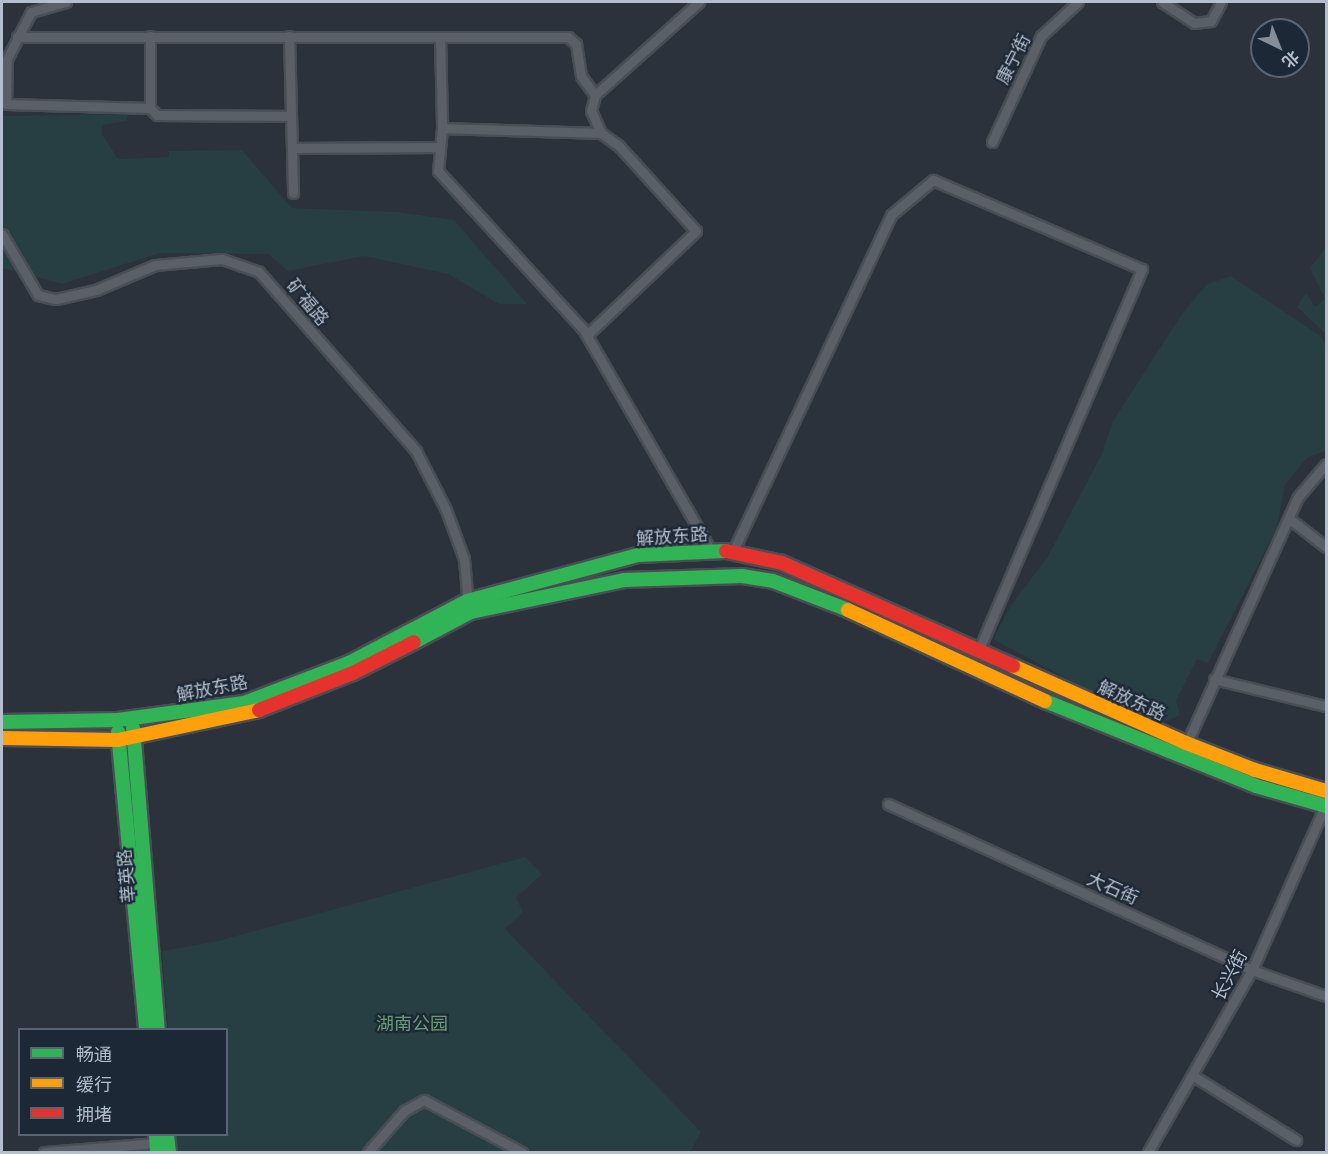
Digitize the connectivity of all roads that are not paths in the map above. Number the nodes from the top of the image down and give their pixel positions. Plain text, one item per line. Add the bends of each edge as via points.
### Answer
1 (66, 2) edge
2 (699, 2) edge
3 (1078, 2) edge
4 (1162, 2) edge
5 (1221, 2) edge
6 (150, 36) junction
7 (290, 36) junction
8 (440, 37) junction
9 (17, 38) junction
10 (596, 94) junction
11 (150, 108) junction
12 (291, 116) junction
13 (442, 128) junction
14 (601, 133) junction
15 (992, 142) dead end
16 (440, 147) junction
17 (292, 148) junction
18 (293, 192) dead end
19 (2, 234) edge
20 (587, 335) junction
21 (1326, 464) edge
22 (1291, 520) junction
23 (1326, 547) edge
24 (711, 551) junction
25 (733, 551) junction
26 (469, 607) junction
27 (978, 652) junction
28 (1214, 679) junction
29 (1326, 706) edge
30 (133, 719) junction
31 (118, 720) junction
32 (2, 722) edge
33 (132, 737) junction
34 (2, 738) edge
35 (118, 740) junction
36 (1186, 743) junction
37 (1181, 758) junction
38 (1326, 791) edge
39 (888, 804) dead end
40 (1326, 806) edge
41 (1252, 970) junction
42 (1326, 996) edge
43 (146, 1028) edge
44 (158, 1028) edge
45 (1192, 1075) junction
46 (1296, 1140) dead end
47 (159, 1141) edge
48 (44, 1152) edge
49 (169, 1152) edge
50 (368, 1152) edge
51 (522, 1152) edge
52 (1148, 1152) edge

1 - 9 street via 31,12
2 - 10 street
3 - 15 street, 康宁街 via 1041,36
4 - 5 street via 1194,23 1211,21
6 - 7 street
6 - 9 street
6 - 11 street
7 - 8 street
7 - 12 street
8 - 10 street via 568,37 576,45 581,76
8 - 13 street
9 - 11 street via 6,59 6,104
10 - 14 street via 591,111
11 - 12 street via 157,115
12 - 17 street
13 - 14 street
13 - 16 street
14 - 20 street via 619,146 696,231
16 - 17 street
16 - 20 street via 438,171
17 - 18 street
19 - 26 street, 矿福路 via 39,296 56,299 96,290 155,265 222,259 259,272 416,451 446,510 464,559
20 - 24 street
21 - 22 street via 1298,497
22 - 23 street
22 - 28 street
24 - 25 main road, 解放东路
24 - 26 main road, 解放东路 via 638,555
25 - 27 main road, 解放东路 via 782,563
25 - 27 street via 891,215 933,180 1142,269
26 - 30 main road, 解放东路 via 349,663 244,703
26 - 33 main road, 解放东路 via 353,674 247,714
26 - 37 main road, 解放东路 via 624,580 724,575 773,581 887,626 1044,701
27 - 36 main road, 解放东路
28 - 29 street
28 - 36 street
30 - 31 main road, 解放东路
30 - 33 main road, 莘英路
31 - 32 main road, 解放东路
31 - 35 main road, 莘英路
33 - 35 main road, 解放东路
33 - 44 main road, 莘英路
34 - 35 main road, 解放东路
35 - 43 main road, 莘英路
36 - 37 street
36 - 38 main road, 解放东路 via 1255,770
37 - 40 main road, 解放东路 via 1256,786
39 - 41 street, 大石街
40 - 41 street, 长兴街
41 - 42 street, 大石街
41 - 45 street, 长兴街
45 - 46 street
45 - 52 street, 长兴街
47 - 48 street
47 - 49 main road
50 - 51 street via 404,1111 424,1100

